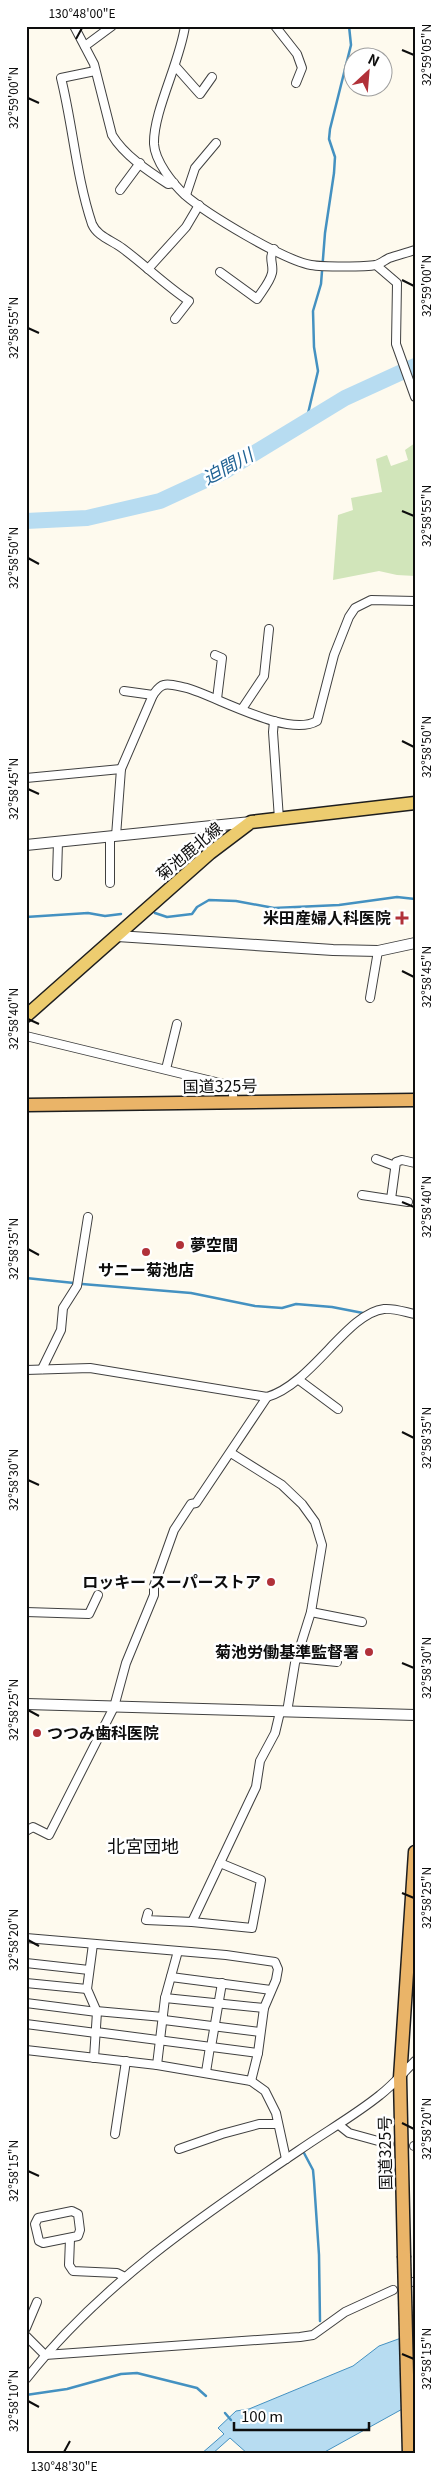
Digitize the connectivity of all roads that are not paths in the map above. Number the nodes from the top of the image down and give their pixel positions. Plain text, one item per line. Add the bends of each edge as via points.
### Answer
1 (74, 26) edge
2 (112, 26) edge
3 (185, 26) edge
4 (275, 26) edge
5 (86, 46) junction
6 (176, 67) junction
7 (95, 71) junction
8 (212, 77) dead end
9 (296, 83) dead end
10 (216, 143) dead end
11 (140, 163) junction
12 (174, 183) junction
13 (120, 190) dead end
14 (186, 195) junction
15 (199, 206) junction
16 (274, 249) junction
17 (415, 250) edge
18 (376, 265) junction
19 (148, 269) junction
20 (220, 272) dead end
21 (175, 319) dead end
22 (414, 396) edge
23 (415, 601) edge
24 (269, 629) dead end
25 (214, 654) dead end
26 (124, 691) dead end
27 (153, 695) junction
28 (217, 699) junction
29 (242, 709) junction
30 (274, 720) junction
31 (121, 769) junction
32 (26, 778) edge
33 (415, 803) edge
34 (279, 819) junction
35 (251, 822) junction
36 (113, 836) junction
37 (58, 842) junction
38 (26, 845) edge
39 (57, 876) dead end
40 (110, 883) dead end
41 (117, 936) junction
42 (415, 943) edge
43 (378, 950) junction
44 (370, 998) dead end
45 (26, 1016) edge
46 (177, 1024) dead end
47 (26, 1036) edge
48 (166, 1069) junction
49 (415, 1100) edge
50 (234, 1102) junction
51 (26, 1105) edge
52 (376, 1159) dead end
53 (415, 1162) edge
54 (395, 1166) junction
55 (362, 1195) dead end
56 (391, 1199) junction
57 (408, 1202) dead end
58 (88, 1217) dead end
59 (415, 1314) edge
60 (42, 1369) junction
61 (26, 1370) edge
62 (299, 1380) junction
63 (267, 1397) junction
64 (338, 1409) dead end
65 (231, 1453) junction
66 (98, 1595) dead end
67 (26, 1612) edge
68 (310, 1612) junction
69 (362, 1622) dead end
70 (298, 1658) junction
71 (337, 1662) dead end
72 (26, 1704) edge
73 (114, 1707) junction
74 (284, 1712) junction
75 (415, 1715) edge
76 (26, 1831) edge
77 (415, 1852) edge
78 (220, 1863) junction
79 (146, 1920) dead end
80 (192, 1922) junction
81 (26, 1938) edge
82 (93, 1944) junction
83 (178, 1951) junction
84 (26, 1963) edge
85 (89, 1970) junction
86 (171, 1977) junction
87 (26, 1983) edge
88 (222, 1983) junction
89 (87, 1989) junction
90 (271, 1990) junction
91 (165, 1998) junction
92 (26, 2003) edge
93 (219, 2003) junction
94 (264, 2008) junction
95 (96, 2011) junction
96 (163, 2019) junction
97 (26, 2024) edge
98 (213, 2027) junction
99 (96, 2032) junction
100 (260, 2032) junction
101 (161, 2040) junction
102 (210, 2047) junction
103 (26, 2050) edge
104 (258, 2053) junction
105 (94, 2058) junction
106 (126, 2061) junction
107 (415, 2061) edge
108 (157, 2065) junction
109 (206, 2072) junction
110 (400, 2078) junction
111 (251, 2081) junction
112 (278, 2124) junction
113 (340, 2124) junction
114 (116, 2134) dead end
115 (389, 2144) dead end
116 (179, 2149) dead end
117 (286, 2159) junction
118 (70, 2239) junction
119 (124, 2278) junction
120 (393, 2290) dead end
121 (37, 2302) dead end
122 (26, 2328) edge
123 (26, 2336) edge
124 (45, 2355) junction
125 (26, 2379) edge
126 (409, 2454) edge

1 - 5 street
2 - 5 street
3 - 6 street
4 - 9 street via 297,54 302,68
5 - 7 street
6 - 8 street via 200,94
6 - 12 street via 154,142 156,155
7 - 11 street via 112,135
7 - 19 street via 60,78 87,209 95,230
10 - 14 street via 195,168
11 - 12 street via 168,184
11 - 13 street
12 - 14 street
14 - 15 street
15 - 16 street
15 - 19 street via 186,227
16 - 18 street via 309,264
16 - 20 street via 270,260 271,277 257,299
17 - 18 street
18 - 22 street via 397,283 396,344
19 - 21 street via 189,301
23 - 30 street via 371,600 355,608 334,655 317,721 302,726
24 - 29 street via 264,676
25 - 28 street via 222,658
26 - 27 street
27 - 28 street via 165,684
27 - 31 street
28 - 29 street
29 - 30 street
30 - 34 street
31 - 32 street
31 - 36 street
33 - 34 main road
34 - 35 main road
35 - 36 street
35 - 41 main road, 菊池鹿北線 via 210,853
36 - 37 street
36 - 40 street
37 - 38 street
37 - 39 street
41 - 43 street
41 - 45 main road, 菊池鹿北線
42 - 43 street
43 - 44 street
46 - 48 street
47 - 48 street
48 - 50 street via 224,1084 234,1093
49 - 50 highway, 国道325号
50 - 51 highway, 国道325号
52 - 54 street
53 - 54 street via 398,1160
54 - 56 street
55 - 56 street
56 - 57 street
58 - 60 street via 77,1286 63,1308 61,1330
59 - 62 street via 386,1309 366,1316
60 - 61 street
60 - 63 street via 90,1368
62 - 63 street via 290,1388
62 - 64 street
63 - 65 street
65 - 68 street via 282,1485 315,1522 322,1545
65 - 73 street via 174,1530 154,1586 154,1595 126,1662
66 - 67 street via 89,1614
68 - 69 street
68 - 70 street
70 - 71 street
70 - 74 street
72 - 73 street
73 - 74 street
73 - 76 street via 49,1835 34,1828
74 - 75 street
74 - 78 street via 260,1761 256,1788
77 - 110 highway, 国道325号
78 - 80 street
78 - 80 street via 261,1880 252,1928
79 - 80 street
81 - 82 street
82 - 83 street
82 - 85 street
83 - 86 street
83 - 90 street via 275,1962 278,1969
84 - 85 street
85 - 89 street
86 - 88 street
86 - 91 street
87 - 89 street
88 - 90 street
88 - 93 street
89 - 95 street
90 - 94 street
91 - 93 street
91 - 96 street
92 - 95 street
93 - 94 street
93 - 98 street
94 - 100 street
95 - 96 street
95 - 99 street
96 - 98 street
96 - 101 street
97 - 99 street
98 - 100 street
98 - 102 street
99 - 101 street
99 - 105 street
100 - 104 street
101 - 102 street
101 - 108 street
102 - 104 street
102 - 109 street
103 - 105 street
104 - 111 street
105 - 106 street
106 - 108 street
106 - 114 street
107 - 110 street
108 - 109 street
109 - 111 street
110 - 113 street
110 - 126 highway, 国道325号, bridge
111 - 112 street via 269,2098
112 - 116 street via 259,2124
112 - 117 street
113 - 115 street via 349,2134
113 - 117 street
117 - 119 street via 172,2238
118 - 118 street via 43,2244 39,2241 35,2224 38,2218 72,2211 78,2214 80,2230 78,2236
118 - 119 street via 69,2265 73,2271 117,2273
119 - 124 street
120 - 124 street via 351,2308 313,2335
121 - 122 street
123 - 124 street
124 - 125 street

